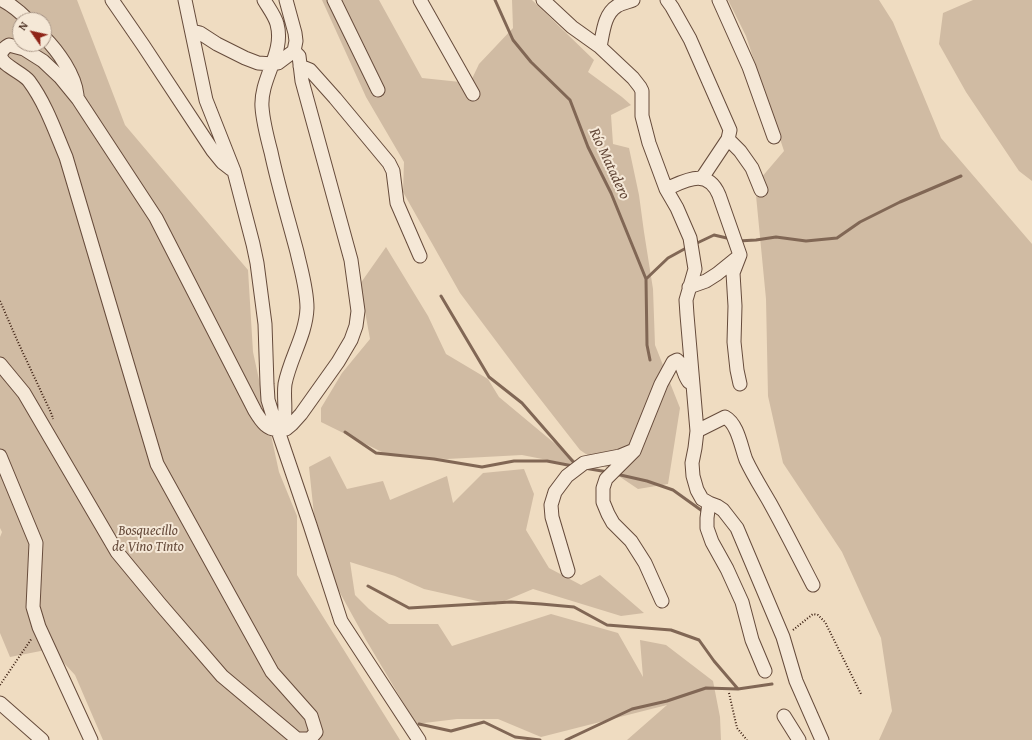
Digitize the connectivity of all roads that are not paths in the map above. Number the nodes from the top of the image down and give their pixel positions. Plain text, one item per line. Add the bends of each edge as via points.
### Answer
1 (2, 0) edge
2 (112, 0) edge
3 (185, 0) edge
4 (264, 0) edge
5 (286, 0) edge
6 (334, 0) edge
7 (420, 0) edge
8 (543, 0) edge
9 (633, 0) edge
10 (667, 0) edge
11 (719, 0) edge
12 (18, 12) edge
13 (192, 31) junction
14 (52, 46) edge
15 (600, 47) junction
16 (294, 51) junction
17 (273, 64) junction
18 (300, 66) junction
19 (378, 90) dead end
20 (472, 94) dead end
21 (78, 99) junction
22 (774, 137) dead end
23 (728, 139) junction
24 (234, 171) junction
25 (702, 178) junction
26 (666, 189) junction
27 (761, 190) dead end
28 (740, 255) junction
29 (420, 256) dead end
30 (689, 287) junction
31 (0, 364) edge
32 (692, 383) junction
33 (740, 384) dead end
34 (279, 429) junction
35 (697, 431) junction
36 (635, 450) junction
37 (0, 456) edge
38 (709, 503) junction
39 (568, 571) dead end
40 (813, 585) dead end
41 (662, 601) dead end
42 (765, 671) dead end
43 (0, 703) edge
44 (784, 716) dead end
45 (42, 740) edge
46 (91, 740) edge
47 (419, 740) edge
48 (799, 740) edge
49 (822, 740) edge

1 - 12 street
2 - 24 street via 213,151
3 - 13 street
4 - 17 street via 277,23 278,41
5 - 16 street via 295,33
6 - 19 street
7 - 20 street
8 - 15 street via 572,27
9 - 15 street via 616,6 607,16
10 - 23 street via 690,39 730,130
11 - 22 street via 749,67
13 - 17 street via 251,61
13 - 24 street via 206,100
14 - 21 street via 69,71 76,86
15 - 26 street via 633,78 642,91 642,116
16 - 17 street
16 - 18 street
17 - 34 street via 263,92 262,105 277,178 303,277 307,309 303,331 285,384 284,424
18 - 29 street via 310,70 389,163 393,171 397,202
18 - 34 street via 351,260 358,311 351,340 338,362 301,414 286,429
21 - 31 street via 43,61 15,46 9,45 3,50 3,61 28,80 46,108 66,156 158,464 272,672 311,716 316,732 310,739 297,739 222,676 117,552 24,393
21 - 34 street via 156,218 254,411 267,426 274,430
23 - 25 street
23 - 27 street via 752,168
24 - 34 street via 257,263 265,324 268,400
25 - 26 street via 691,178
25 - 28 street via 716,188
26 - 30 street via 690,238 695,269
28 - 30 street via 706,281
28 - 33 street via 733,273 733,283 734,342
30 - 32 street via 686,307
32 - 35 street
32 - 36 street via 686,378 680,363 677,360 673,362 661,384
34 - 47 street via 341,621
35 - 38 street via 692,463 693,476 702,499
35 - 40 street via 725,417 731,422 755,477
36 - 39 street via 620,456 584,463 567,476 556,492 551,505 552,517
36 - 41 street via 606,479 603,488 604,502 613,523 631,541 645,563
37 - 46 street via 36,543 33,607 39,627
38 - 42 street via 706,528 742,602 752,640
38 - 49 street via 723,510 737,528 783,637 796,681
43 - 45 street
44 - 48 street

